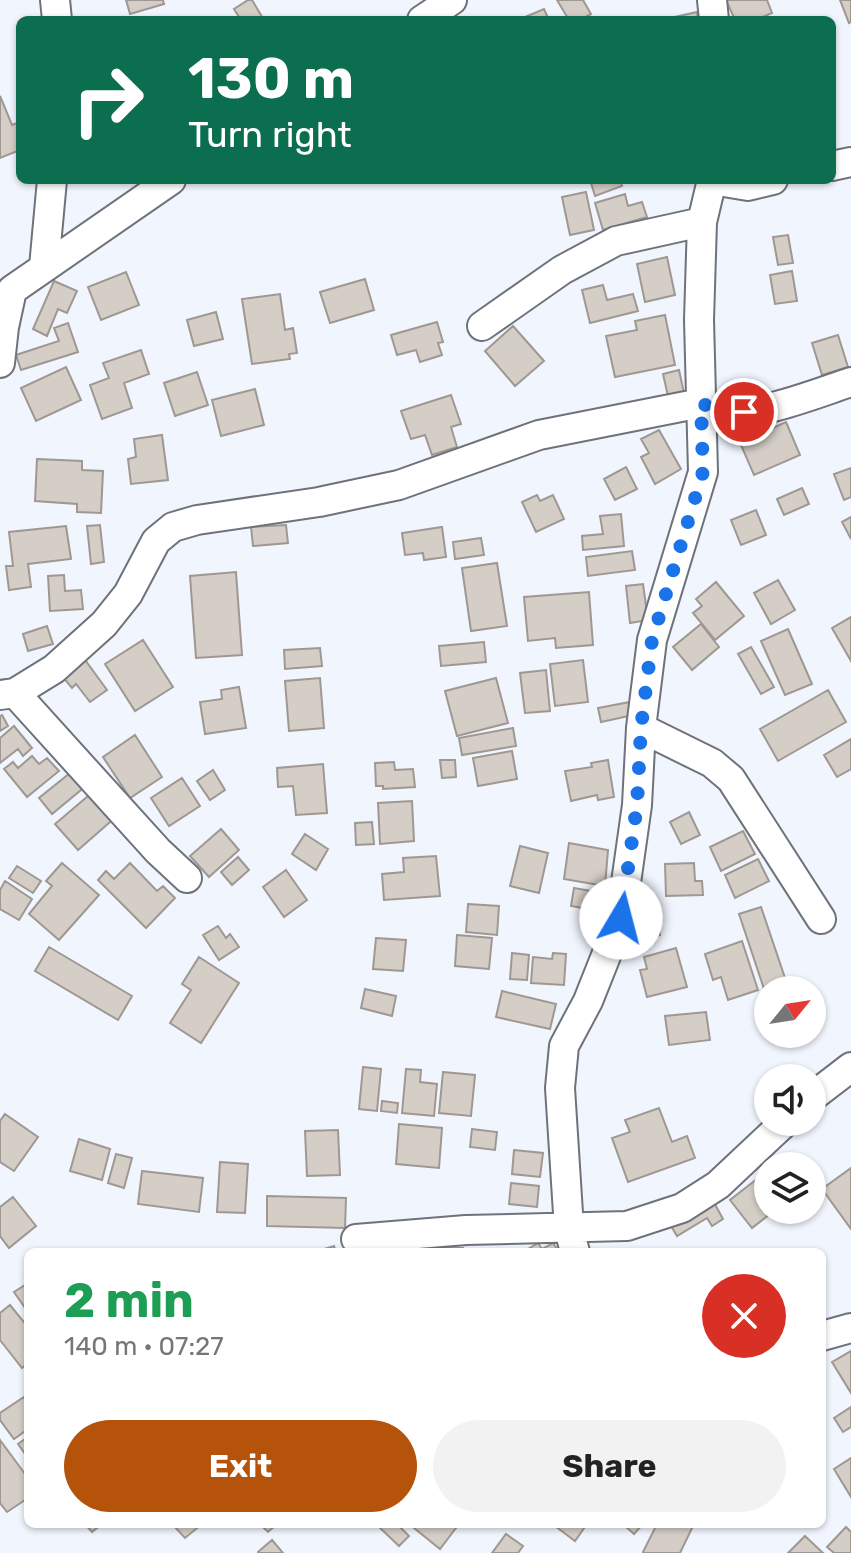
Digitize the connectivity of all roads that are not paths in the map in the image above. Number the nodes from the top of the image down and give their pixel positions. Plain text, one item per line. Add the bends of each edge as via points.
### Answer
1 (452, 0) edge
2 (428, 16) edge
3 (52, 184) edge
4 (165, 184) edge
5 (711, 184) edge
6 (736, 184) edge
7 (756, 184) edge
8 (702, 222) junction
9 (44, 267) junction
10 (6, 289) edge
11 (482, 326) dead end
12 (0, 363) edge
13 (851, 382) edge
14 (701, 403) junction
15 (8, 694) edge
16 (641, 728) junction
17 (187, 878) dead end
18 (821, 919) dead end
19 (851, 1067) edge
20 (826, 1086) edge
21 (770, 1136) edge
22 (356, 1239) dead end
23 (572, 1241) edge
24 (851, 1328) edge
25 (826, 1335) edge

1 - 2 street
3 - 9 street
4 - 9 street
5 - 8 street
6 - 7 street
8 - 11 street via 616,241 562,270
8 - 14 street
9 - 10 street
10 - 12 street
13 - 14 street via 744,412 721,412
14 - 15 street via 539,435 399,485 173,527 156,541 128,594 104,624 54,669
14 - 16 street via 703,472 652,640
15 - 17 street
16 - 18 street via 712,763 731,779
16 - 23 street via 637,805 621,918 564,1046 560,1088
19 - 20 street
21 - 23 street via 718,1185 682,1208
22 - 23 street via 466,1230
24 - 25 street

